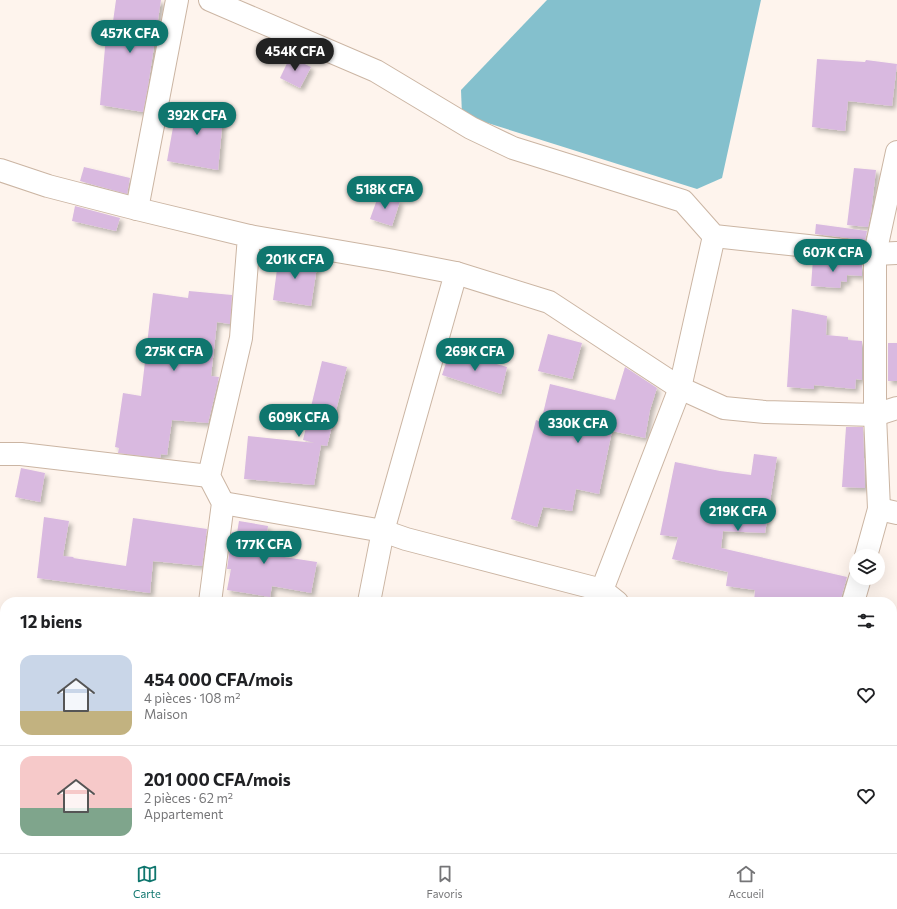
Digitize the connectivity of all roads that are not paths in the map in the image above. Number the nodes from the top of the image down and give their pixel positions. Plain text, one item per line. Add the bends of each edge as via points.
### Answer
1 (177, 0) edge
2 (210, 0) edge
3 (897, 152) edge
4 (0, 170) edge
5 (137, 209) junction
6 (249, 236) junction
7 (714, 236) junction
8 (897, 253) edge
9 (875, 254) junction
10 (456, 273) junction
11 (680, 388) junction
12 (897, 408) edge
13 (875, 415) junction
14 (0, 454) edge
15 (209, 476) junction
16 (223, 503) junction
17 (888, 511) edge
18 (383, 532) junction
19 (869, 549) edge
20 (858, 585) edge
21 (610, 596) edge
22 (211, 597) edge
23 (369, 597) edge
24 (854, 597) edge

1 - 5 street
2 - 7 street via 376,71 471,128 512,148 683,201
3 - 9 street
4 - 5 street via 48,186
5 - 6 street
6 - 10 street
6 - 15 street via 241,338
7 - 9 street
7 - 11 street
8 - 9 street
9 - 13 street
10 - 11 street via 549,302
10 - 18 street
11 - 13 street via 724,408 765,412
11 - 21 street
12 - 13 street
13 - 17 street
14 - 15 street via 21,454
15 - 16 street
16 - 18 street
16 - 22 street
17 - 19 street
18 - 21 street
18 - 23 street
20 - 24 street

